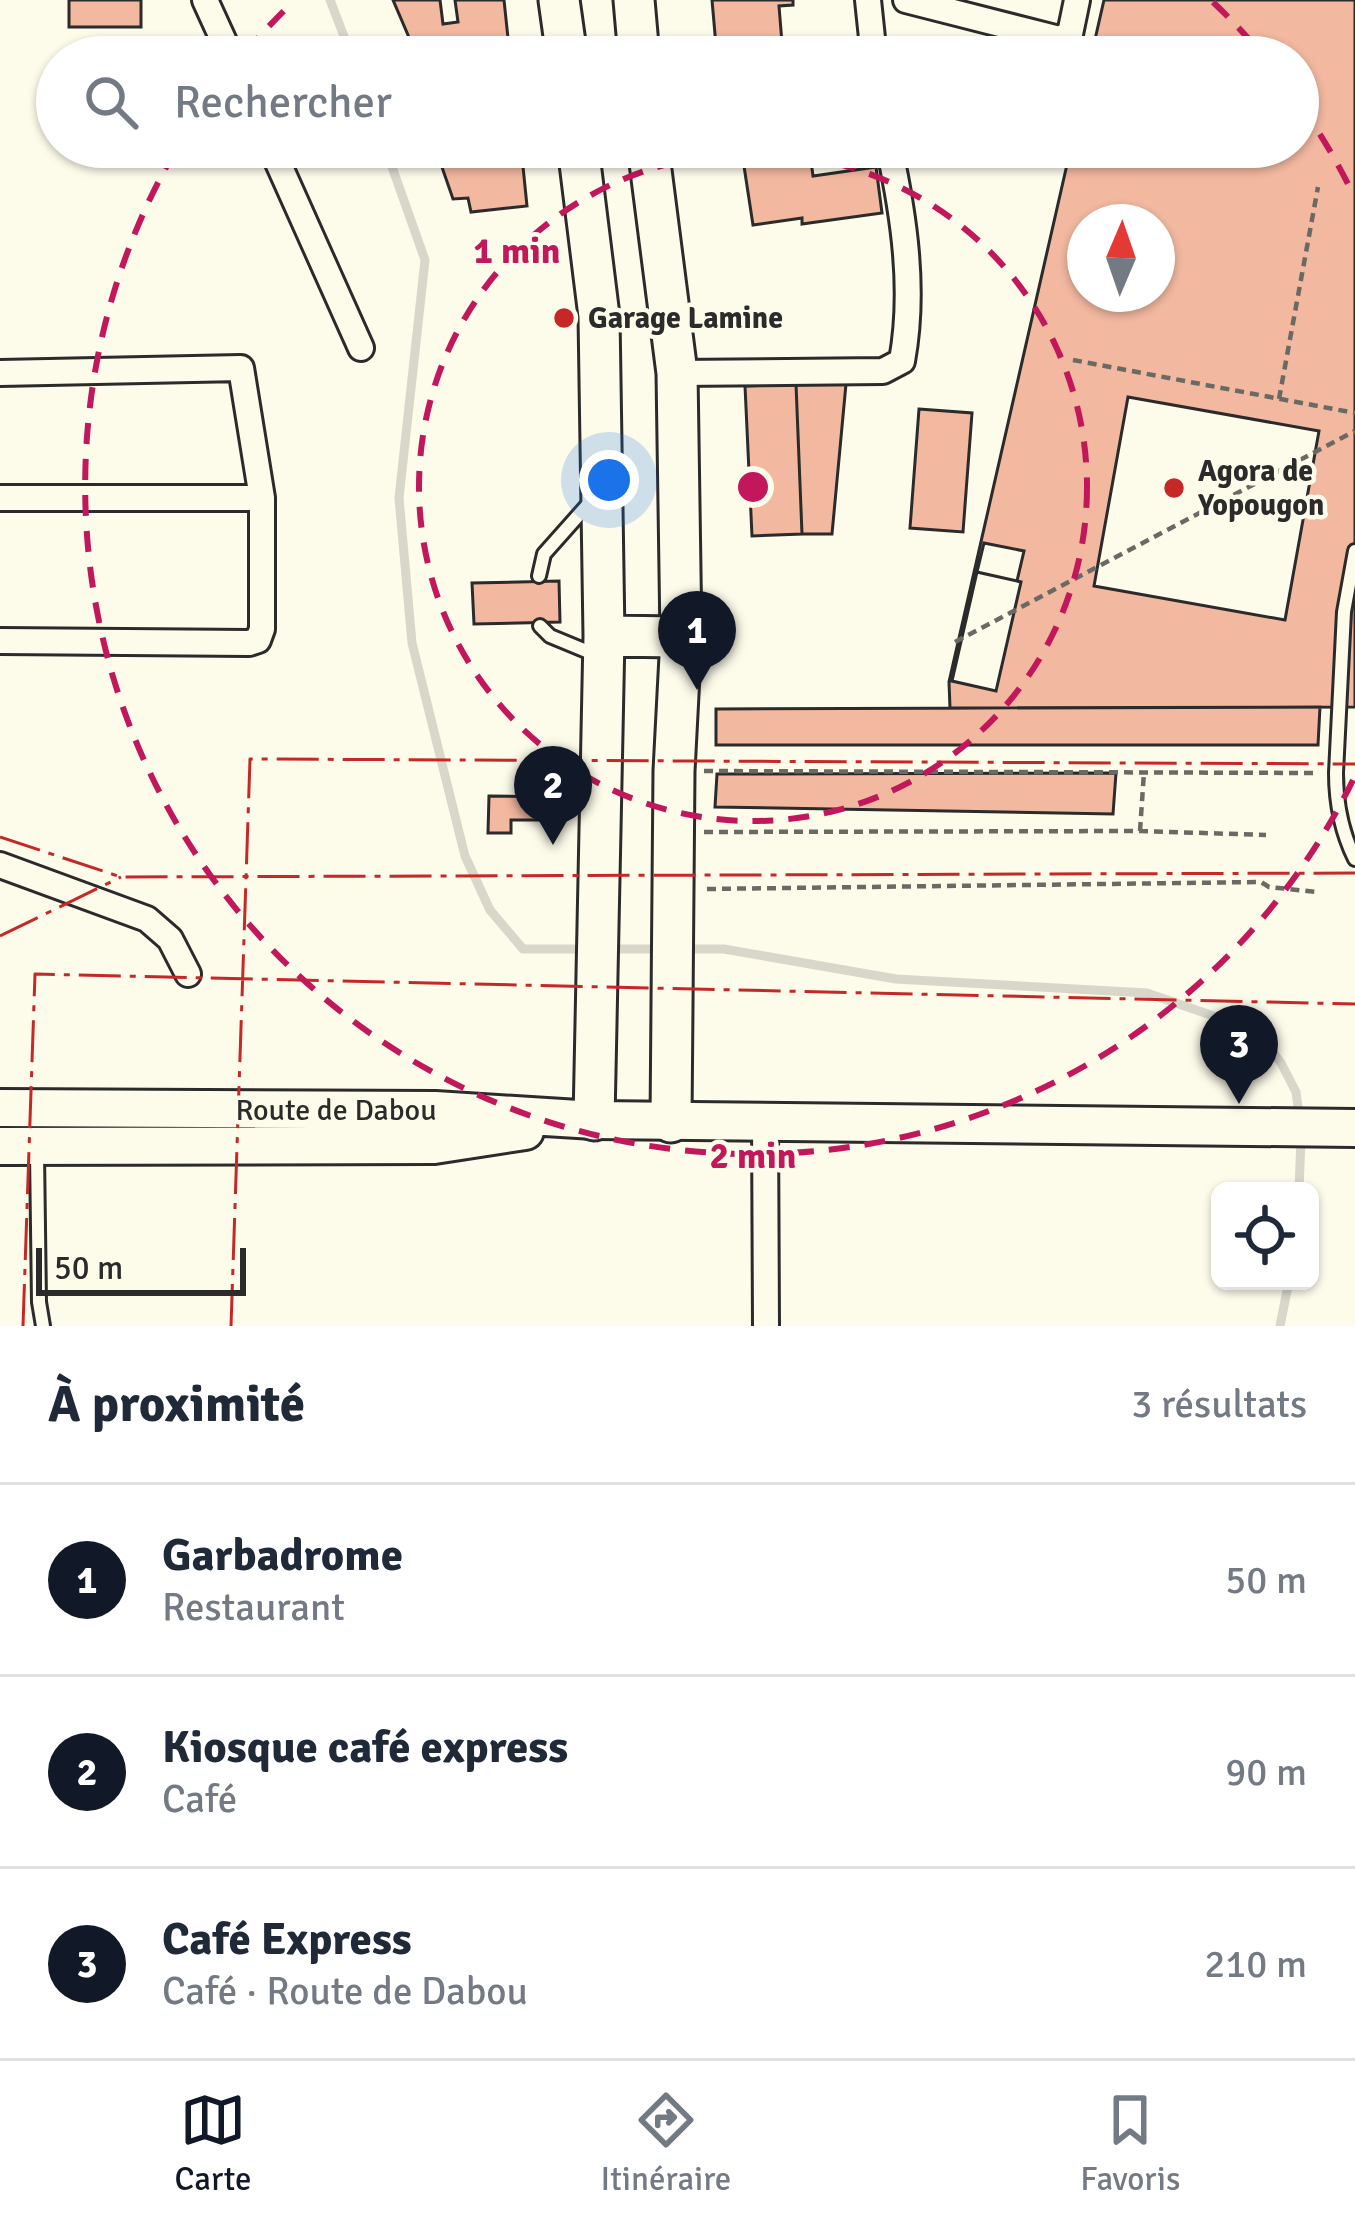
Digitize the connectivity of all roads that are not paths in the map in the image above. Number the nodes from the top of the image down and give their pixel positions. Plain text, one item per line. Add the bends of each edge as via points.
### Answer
1 (205, 0) edge
2 (560, 0) edge
3 (634, 0) edge
4 (868, 0) edge
5 (906, 0) edge
6 (1077, 0) edge
7 (221, 36) edge
8 (564, 36) edge
9 (637, 36) edge
10 (872, 36) edge
11 (1047, 36) edge
12 (1066, 36) edge
13 (280, 168) edge
14 (580, 168) edge
15 (651, 168) edge
16 (894, 168) edge
17 (361, 347) dead end
18 (0, 373) edge
19 (677, 373) junction
20 (601, 490) junction
21 (0, 498) edge
22 (262, 498) junction
23 (1355, 551) edge
24 (539, 576) dead end
25 (540, 626) dead end
26 (681, 637) junction
27 (0, 641) edge
28 (603, 647) junction
29 (1355, 859) edge
30 (0, 865) edge
31 (188, 974) dead end
32 (0, 1108) edge
33 (765, 1119) junction
34 (594, 1120) junction
35 (671, 1122) junction
36 (1355, 1128) edge
37 (0, 1146) edge
38 (37, 1146) junction
39 (43, 1326) edge
40 (766, 1326) edge

1 - 7 street
2 - 8 main road
3 - 9 main road
4 - 10 street
5 - 11 street
6 - 12 street
13 - 17 street
14 - 20 main road via 598,316
15 - 19 main road
16 - 19 street via 908,284 902,362 883,371
18 - 22 street via 237,365
19 - 26 main road
20 - 24 lane via 544,554
20 - 28 main road
21 - 22 street
22 - 27 street via 258,640
23 - 29 lane via 1343,612 1336,773
25 - 28 lane via 550,636
26 - 28 main road
26 - 35 main road
28 - 34 main road
30 - 31 street via 148,920 170,939
32 - 34 street, Route de Dabou via 435,1110
33 - 35 street, Route de Dabou
33 - 36 street, Route de Dabou
33 - 40 street
34 - 35 street, Route de Dabou
34 - 38 street via 434,1145
37 - 38 street
38 - 39 lane

